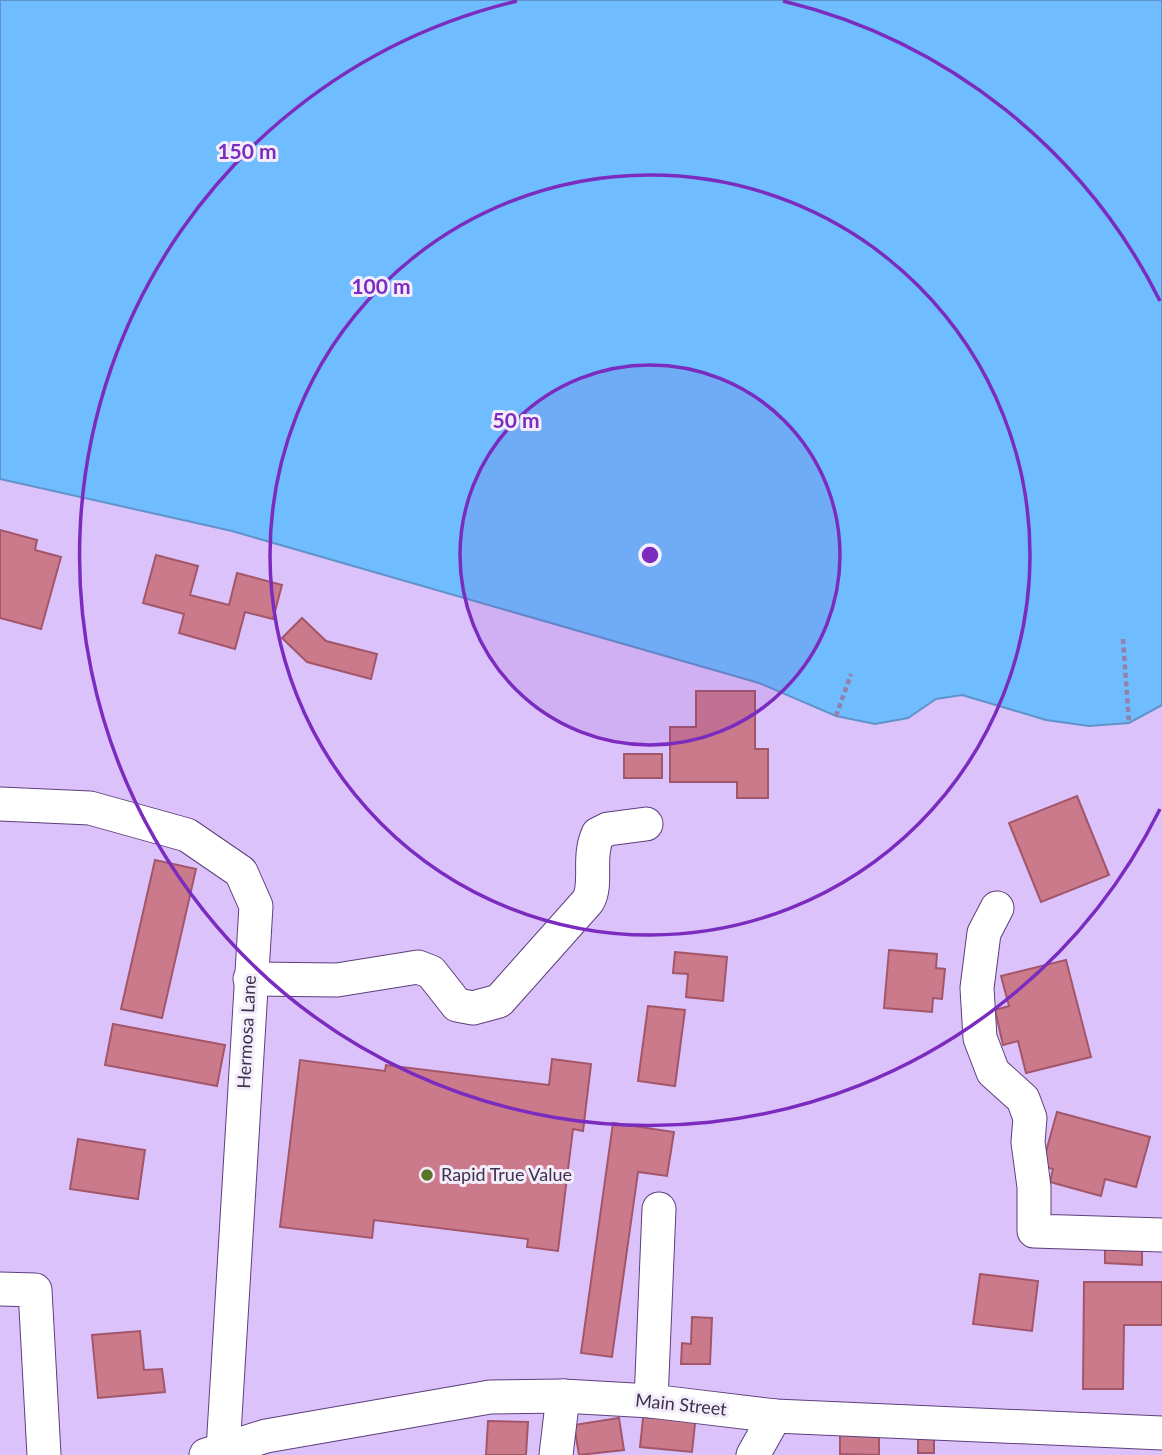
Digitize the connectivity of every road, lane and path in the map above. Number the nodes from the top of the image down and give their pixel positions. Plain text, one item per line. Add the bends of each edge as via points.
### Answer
1 (1123, 639) dead end
2 (851, 674) dead end
3 (836, 716) dead end
4 (1129, 723) dead end
5 (0, 804) edge
6 (646, 824) dead end
7 (997, 908) dead end
8 (250, 979) junction
9 (659, 1209) dead end
10 (1162, 1235) edge
11 (0, 1289) edge
12 (563, 1396) junction
13 (651, 1401) junction
14 (775, 1416) junction
15 (1162, 1433) edge
16 (215, 1453) edge
17 (44, 1455) edge
18 (556, 1455) edge
19 (753, 1455) edge

1 - 4 path
2 - 3 path
5 - 8 street, Hermosa Lane via 103,811 187,835 241,872 256,906
6 - 8 street via 598,834 588,901 499,1002 473,1008 457,1005 431,972 418,967 337,980
7 - 10 street via 984,933 976,988 980,1038 993,1072 1023,1099 1030,1118 1034,1231
8 - 16 street, Hermosa Lane
9 - 13 street
11 - 17 street via 35,1290
12 - 13 street, Main Street
12 - 16 street, Main Street via 490,1397 266,1436
12 - 18 street
13 - 14 street, Main Street
14 - 15 street, Main Street
14 - 19 street

